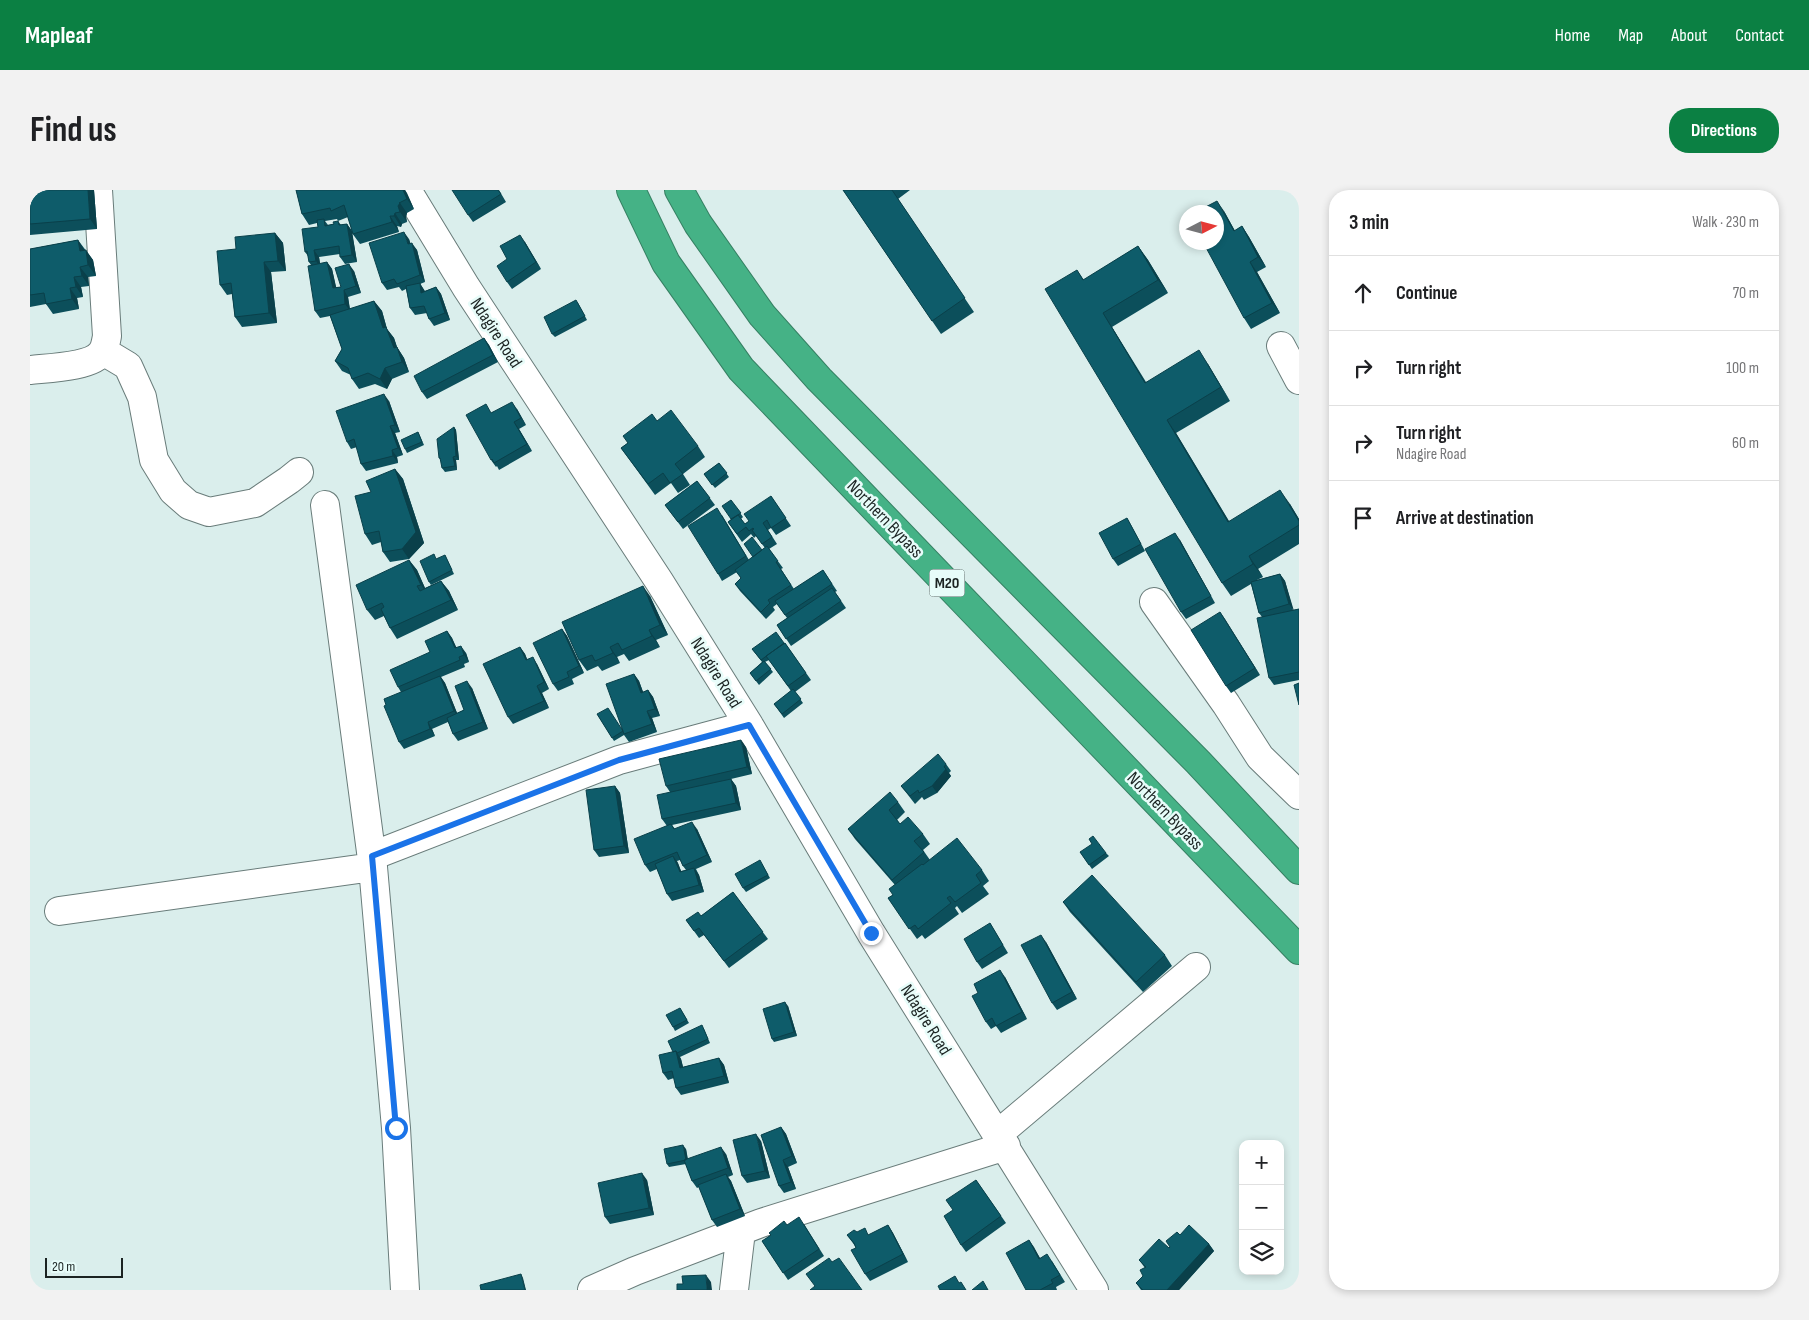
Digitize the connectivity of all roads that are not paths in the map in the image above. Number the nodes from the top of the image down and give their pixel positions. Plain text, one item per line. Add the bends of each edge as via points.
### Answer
1 (98, 190) edge
2 (407, 190) edge
3 (631, 190) edge
4 (679, 190) edge
5 (1281, 346) dead end
6 (103, 351) junction
7 (30, 370) edge
8 (1299, 380) edge
9 (299, 472) dead end
10 (325, 506) dead end
11 (1154, 602) dead end
12 (749, 725) junction
13 (1299, 795) edge
14 (373, 862) junction
15 (1299, 870) edge
16 (59, 910) dead end
17 (1299, 950) edge
18 (1196, 967) dead end
19 (1002, 1140) junction
20 (741, 1231) junction
21 (405, 1290) edge
22 (592, 1290) edge
23 (734, 1290) edge
24 (1094, 1290) edge

1 - 6 street via 107,336
2 - 12 street, Ndagire Road via 466,287 659,581
3 - 17 highway, Northern Bypass / M20 via 666,263 742,369
4 - 15 highway via 698,224 762,315 819,379 1198,762
5 - 8 street
6 - 7 street via 82,363
6 - 9 street via 128,366 142,397 154,460 172,491 189,505 209,512 255,503
10 - 14 street
11 - 13 street via 1260,757
12 - 14 street via 619,760
12 - 19 street, Ndagire Road via 871,933
14 - 16 street
14 - 21 street via 396,1128
18 - 19 street
19 - 20 street
19 - 24 street, Ndagire Road
20 - 22 street
20 - 23 street

